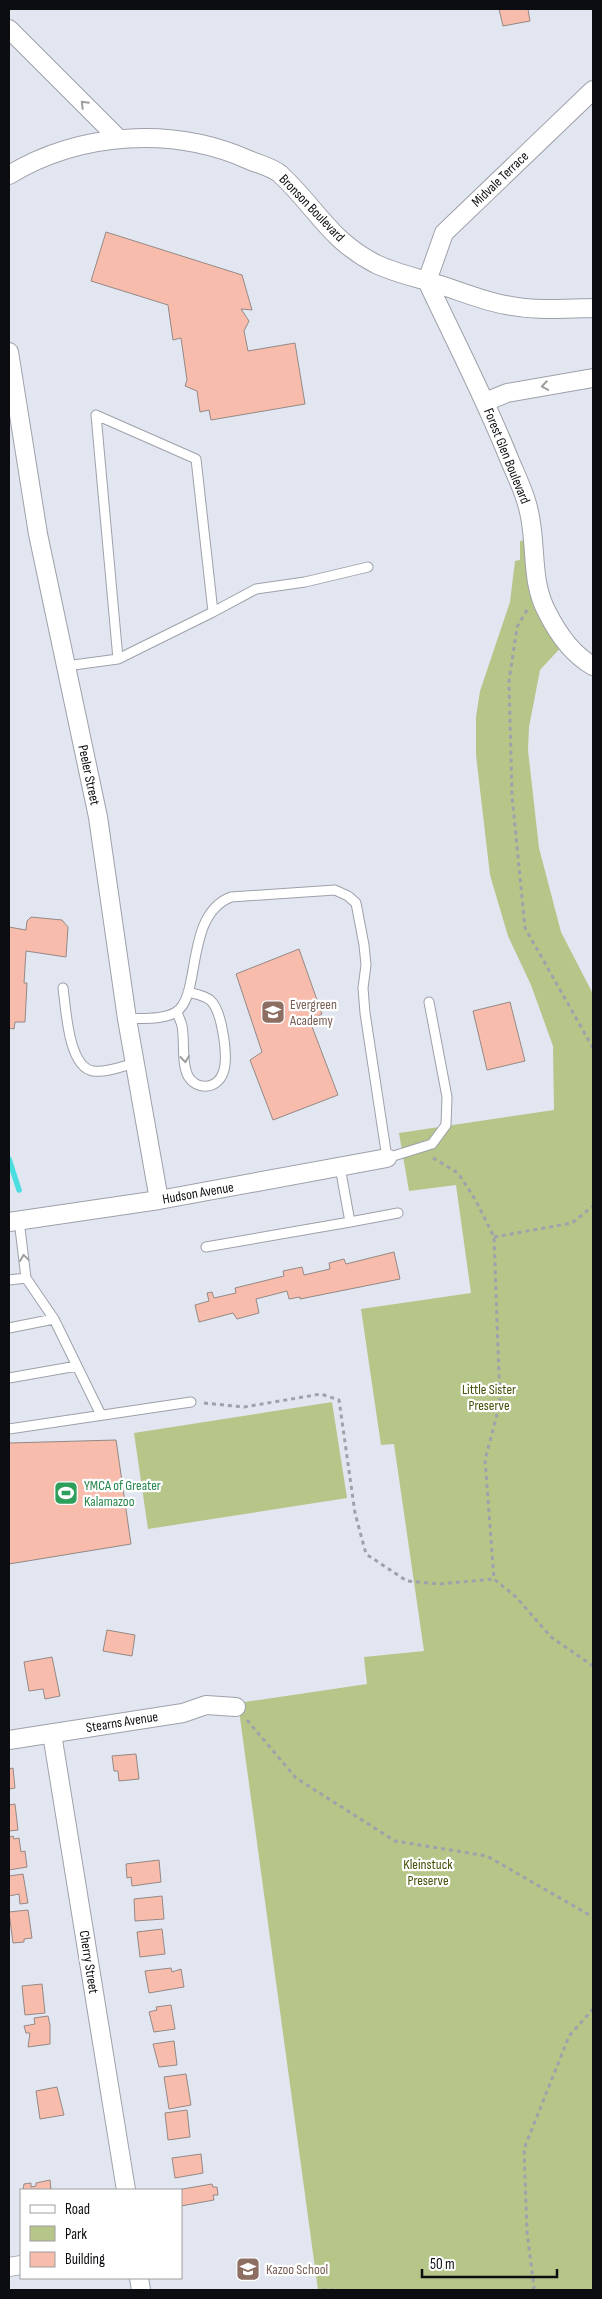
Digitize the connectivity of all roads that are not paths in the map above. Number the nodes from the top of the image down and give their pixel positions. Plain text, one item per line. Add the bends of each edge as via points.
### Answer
1 (9, 29) edge
2 (593, 90) edge
3 (118, 138) junction
4 (9, 175) edge
5 (427, 281) junction
6 (593, 308) edge
7 (9, 352) edge
8 (593, 378) edge
9 (485, 402) junction
10 (368, 567) dead end
11 (213, 612) junction
12 (118, 659) junction
13 (588, 663) edge
14 (66, 666) junction
15 (63, 988) dead end
16 (188, 992) junction
17 (428, 1002) dead end
18 (177, 1012) junction
19 (127, 1019) junction
20 (135, 1063) junction
21 (387, 1158) junction
22 (340, 1167) junction
23 (158, 1200) junction
24 (398, 1213) dead end
25 (14, 1221) edge
26 (350, 1222) junction
27 (206, 1247) dead end
28 (26, 1278) junction
29 (9, 1280) edge
30 (54, 1319) junction
31 (9, 1328) edge
32 (77, 1366) junction
33 (9, 1378) edge
34 (190, 1402) road end
35 (101, 1415) junction
36 (9, 1429) edge
37 (236, 1707) road end
38 (52, 1734) junction
39 (9, 1740) edge
40 (126, 2189) edge

3 -> 1 street
2 - 5 street, Midvale Terrace via 444,233
3 - 4 street, Bronson Boulevard via 64,151
3 - 5 street, Bronson Boulevard via 161,138 224,148 279,173 332,233 354,251 378,264
5 - 6 street, Bronson Boulevard via 505,305 538,309
5 - 9 street, Forest Glen Boulevard
7 - 14 street, Peeler Street via 38,534
8 -> 9 street via 507,393
9 - 13 street, Forest Glen Boulevard via 527,504 539,590 546,611 559,633
10 - 11 lane via 305,582 256,589
11 - 12 lane
11 - 12 lane via 196,459 96,415
12 - 14 lane
14 - 19 street, Peeler Street via 98,816
15 - 20 lane via 72,1049 80,1065 93,1071
16 - 18 lane
18 -> 16 lane via 182,1027 187,1073 192,1082 212,1087 224,1072 226,1060 218,1012 210,1000
16 - 21 lane via 194,955 211,910 219,901 231,897 335,890 348,896 356,903 364,944 365,1013
17 - 21 lane via 447,1097 446,1126 432,1144
18 - 19 lane
19 - 20 street, Peeler Street
20 - 23 street, Peeler Street
21 - 22 street, Hudson Avenue
22 - 23 street, Hudson Avenue
22 - 26 lane
23 - 25 street, Hudson Avenue
24 - 26 lane
28 -> 25 lane
26 - 27 lane
28 - 29 lane
28 - 30 lane
30 - 31 lane
30 - 32 lane
32 - 33 lane
32 - 35 lane
34 - 35 lane
35 - 36 lane
37 - 38 street, Stearns Avenue via 206,1705 183,1713
38 - 39 street, Stearns Avenue
38 - 40 street, Cherry Street

